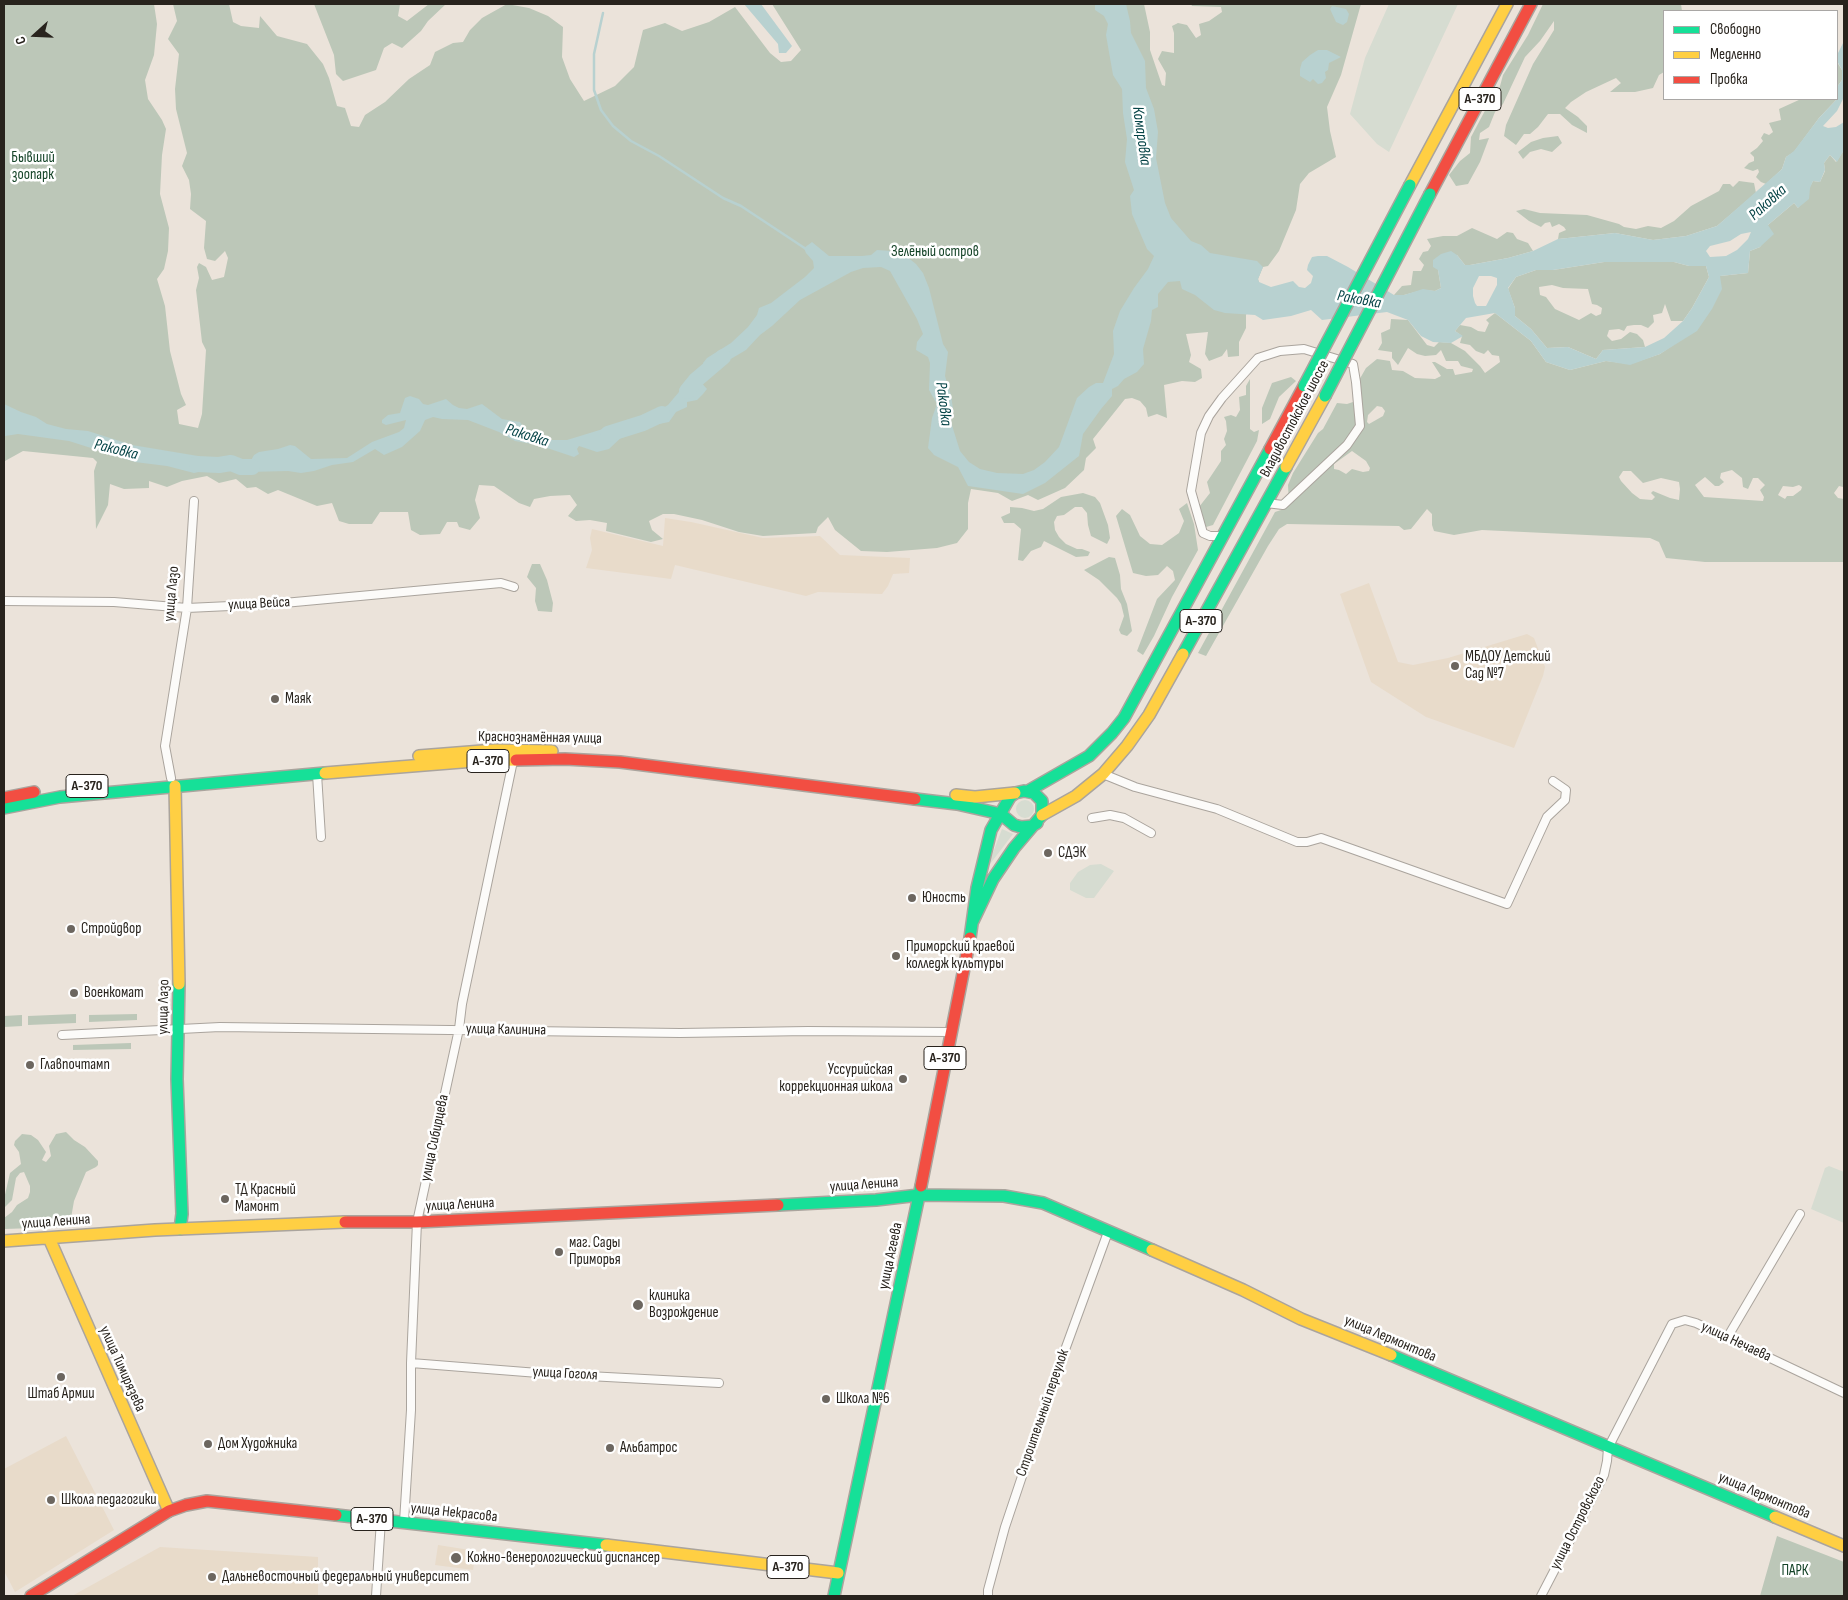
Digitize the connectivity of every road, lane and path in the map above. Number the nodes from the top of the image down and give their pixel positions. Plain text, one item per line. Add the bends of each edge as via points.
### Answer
1 (1507, 4) edge
2 (1531, 4) edge
3 (1472, 69) junction
4 (1490, 81) junction
5 (1271, 447) junction
6 (1291, 459) junction
7 (194, 501) dead end
8 (1266, 502) junction
9 (1223, 536) junction
10 (514, 587) dead end
11 (4, 602) edge
12 (187, 608) junction
13 (514, 755) junction
14 (277, 773) junction
15 (317, 774) junction
16 (1102, 774) junction
17 (1553, 781) dead end
18 (173, 782) junction
19 (1028, 791) junction
20 (1015, 793) junction
21 (49, 794) junction
22 (4, 798) edge
23 (4, 808) edge
24 (1000, 814) junction
25 (1092, 818) dead end
26 (1040, 819) junction
27 (1150, 833) dead end
28 (321, 837) dead end
29 (973, 921) junction
30 (179, 1029) junction
31 (459, 1029) junction
32 (950, 1032) junction
33 (62, 1035) dead end
34 (918, 1195) junction
35 (1800, 1214) dead end
36 (417, 1222) junction
37 (180, 1229) junction
38 (1108, 1232) junction
39 (49, 1238) junction
40 (4, 1241) edge
41 (1727, 1338) junction
42 (411, 1362) junction
43 (719, 1383) dead end
44 (1844, 1393) edge
45 (1608, 1448) junction
46 (169, 1511) junction
47 (381, 1520) junction
48 (404, 1522) junction
49 (1844, 1546) edge
50 (838, 1573) junction
51 (31, 1596) edge
52 (376, 1596) edge
53 (834, 1596) edge
54 (988, 1596) edge
55 (1541, 1596) edge

1 - 3 main road, Владивостокское шоссе / А-370
2 - 4 main road, Владивостокское шоссе / А-370
3 - 4 main road, А-370 via 1484,72
3 - 5 main road, Владивостокское шоссе / А-370, bridge
4 - 6 main road, Владивостокское шоссе / А-370, bridge
5 - 6 main road via 1286,451
5 - 9 main road, Владивостокское шоссе / А-370
6 - 8 main road, Владивостокское шоссе / А-370
7 - 12 street, улица Лазо
8 - 9 street via 1283,505 1347,445 1360,426 1353,364 1304,348 1280,351 1258,358 1222,398 1201,433 1191,491 1204,533
8 - 16 main road, Владивостокское шоссе / А-370 via 1149,715
9 - 19 main road, Владивостокское шоссе / А-370 via 1141,689 1112,733 1089,756
10 - 12 street, улица Вейса via 501,584 273,604
11 - 12 street, улица Вейса via 114,602
12 - 18 street, улица Лазо via 165,746
13 - 14 main road, Краснознамённая улица / А-370 via 472,752
13 - 15 main road, Краснознамённая улица / А-370
13 - 20 main road, Краснознамённая улица / А-370 via 596,752 974,797
13 - 24 main road, Краснознамённая улица / А-370 via 620,762 957,804
13 - 31 street, улица Сибирцева
14 - 15 main road, Краснознамённая улица / А-370
14 - 18 main road, Краснознамённая улица / А-370
15 - 28 street
16 - 17 street via 1135,787 1216,809 1297,842 1321,838 1507,904 1547,817 1565,800 1566,790
16 - 26 main road, Владивостокское шоссе / А-370 via 1076,796
18 - 21 main road, Краснознамённая улица / А-370
18 - 30 main road, улица Лазо
19 - 20 main road, А-370
19 - 26 main road via 1042,801
20 - 24 main road, А-370
21 - 22 main road, Краснознамённая улица / А-370
21 - 23 main road, Краснознамённая улица / А-370
24 - 26 main road, А-370 via 1021,828 1032,826
24 - 29 main road, улица Агеева / А-370 via 991,830
25 - 27 street via 1110,815 1124,818
26 - 29 main road, улица Агеева / А-370 via 1014,848 993,879
29 - 32 main road, улица Агеева / А-370
30 - 31 street, улица Калинина
30 - 33 street, улица Калинина
30 - 37 main road, улица Лазо
31 - 32 street, улица Калинина via 680,1033
31 - 36 street, улица Сибирцева
32 - 34 main road, улица Агеева / А-370
34 - 36 main road, улица Ленина via 638,1213
34 - 38 main road, улица Лермонтова via 1004,1196 1033,1200
34 - 50 main road, улица Агеева / А-370
35 - 41 street
36 - 37 main road, улица Ленина
36 - 42 street, улица Сибирцева
37 - 39 main road, улица Ленина
38 - 45 main road, улица Лермонтова via 1243,1290 1301,1319
38 - 54 street, Строительный переулок via 1011,1508
39 - 40 main road, улица Ленина
39 - 46 main road, улица Тимирязева
41 - 44 street, улица Нечаева
41 - 45 street, улица Нечаева via 1685,1320 1672,1324
42 - 43 street, улица Гоголя
42 - 48 street, улица Сибирцева
45 - 49 main road, улица Лермонтова
45 - 55 street, улица Островского via 1604,1475
46 - 47 main road, улица Некрасова / А-370 via 207,1501
46 - 51 main road, улица Некрасова / А-370
47 - 48 main road, улица Некрасова / А-370
47 - 52 street
48 - 50 main road, улица Некрасова / А-370
50 - 53 main road, улица Агеева

